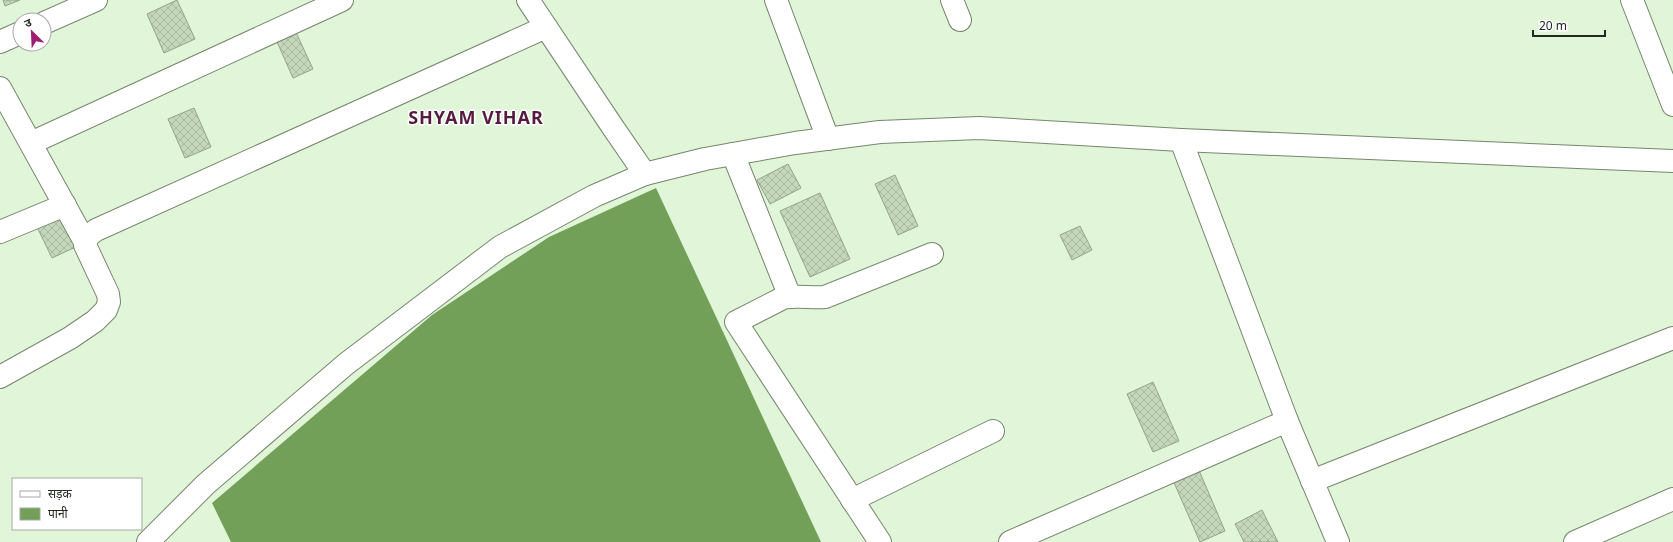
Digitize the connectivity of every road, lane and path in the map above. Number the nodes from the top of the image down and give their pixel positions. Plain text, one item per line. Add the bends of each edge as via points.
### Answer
1 (96, 0) edge
2 (342, 0) edge
3 (528, 0) edge
4 (776, 0) edge
5 (952, 0) edge
6 (1632, 0) edge
7 (52, 19) edge
8 (960, 20) dead end
9 (546, 27) junction
10 (12, 37) edge
11 (0, 42) edge
12 (0, 88) edge
13 (1673, 105) edge
14 (828, 138) junction
15 (1181, 140) junction
16 (30, 143) junction
17 (733, 154) junction
18 (1673, 161) edge
19 (645, 174) junction
20 (65, 205) junction
21 (0, 232) edge
22 (85, 242) junction
23 (932, 254) dead end
24 (790, 297) junction
25 (1673, 338) edge
26 (0, 377) edge
27 (1287, 422) junction
28 (993, 431) dead end
29 (1312, 481) junction
30 (1673, 498) edge
31 (852, 500) junction
32 (148, 542) edge
33 (880, 542) edge
34 (1010, 542) edge
35 (1338, 542) edge
36 (1575, 542) edge

1 - 7 street
2 - 16 street
3 - 9 street
4 - 14 street
5 - 8 street
6 - 13 street
9 - 19 street
9 - 22 street via 96,230
10 - 11 street
12 - 16 street
14 - 15 street via 880,132 979,128
14 - 17 street
15 - 18 street
15 - 27 street
16 - 20 street
17 - 19 street
17 - 24 street
19 - 32 street via 594,196 500,247 346,364 206,484
20 - 21 street
20 - 22 street
22 - 26 street via 108,294 106,310 70,338
23 - 24 street via 824,297
24 - 31 street via 783,298 736,322
25 - 29 street
27 - 29 street
27 - 34 street
28 - 31 street
29 - 35 street
30 - 36 street
31 - 33 street

